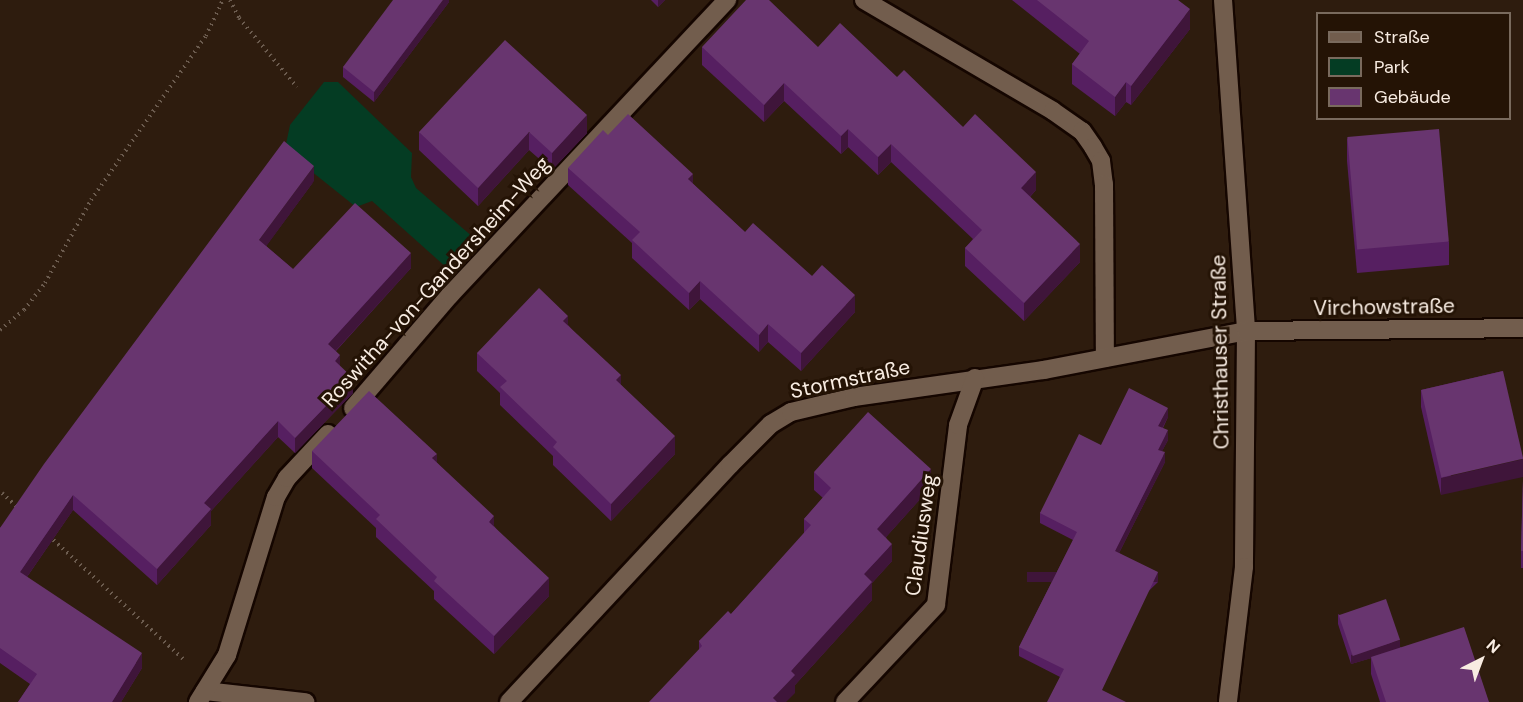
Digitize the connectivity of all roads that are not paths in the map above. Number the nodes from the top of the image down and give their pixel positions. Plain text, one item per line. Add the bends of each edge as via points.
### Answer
1 (726, 0) edge
2 (864, 0) edge
3 (1222, 0) edge
4 (1523, 328) edge
5 (1246, 331) junction
6 (1105, 358) junction
7 (975, 378) junction
8 (204, 692) edge
9 (305, 702) edge
10 (509, 702) edge
11 (845, 702) edge
12 (1228, 702) edge

1 - 8 street, Roswitha-von-Gandersheim-Weg via 450,295 376,385 287,478 276,497 227,655
2 - 6 street via 1053,111 1082,131 1093,147 1101,161 1104,184
3 - 5 street, Christhauser Straße
4 - 5 street, Virchowstraße
5 - 6 street, Stormstraße
5 - 12 street, Christhauser Straße via 1244,567
6 - 7 street, Stormstraße
7 - 10 street, Stormstraße via 820,404 781,417 730,465
7 - 11 street, Claudiusweg via 958,425 936,605
8 - 9 street

